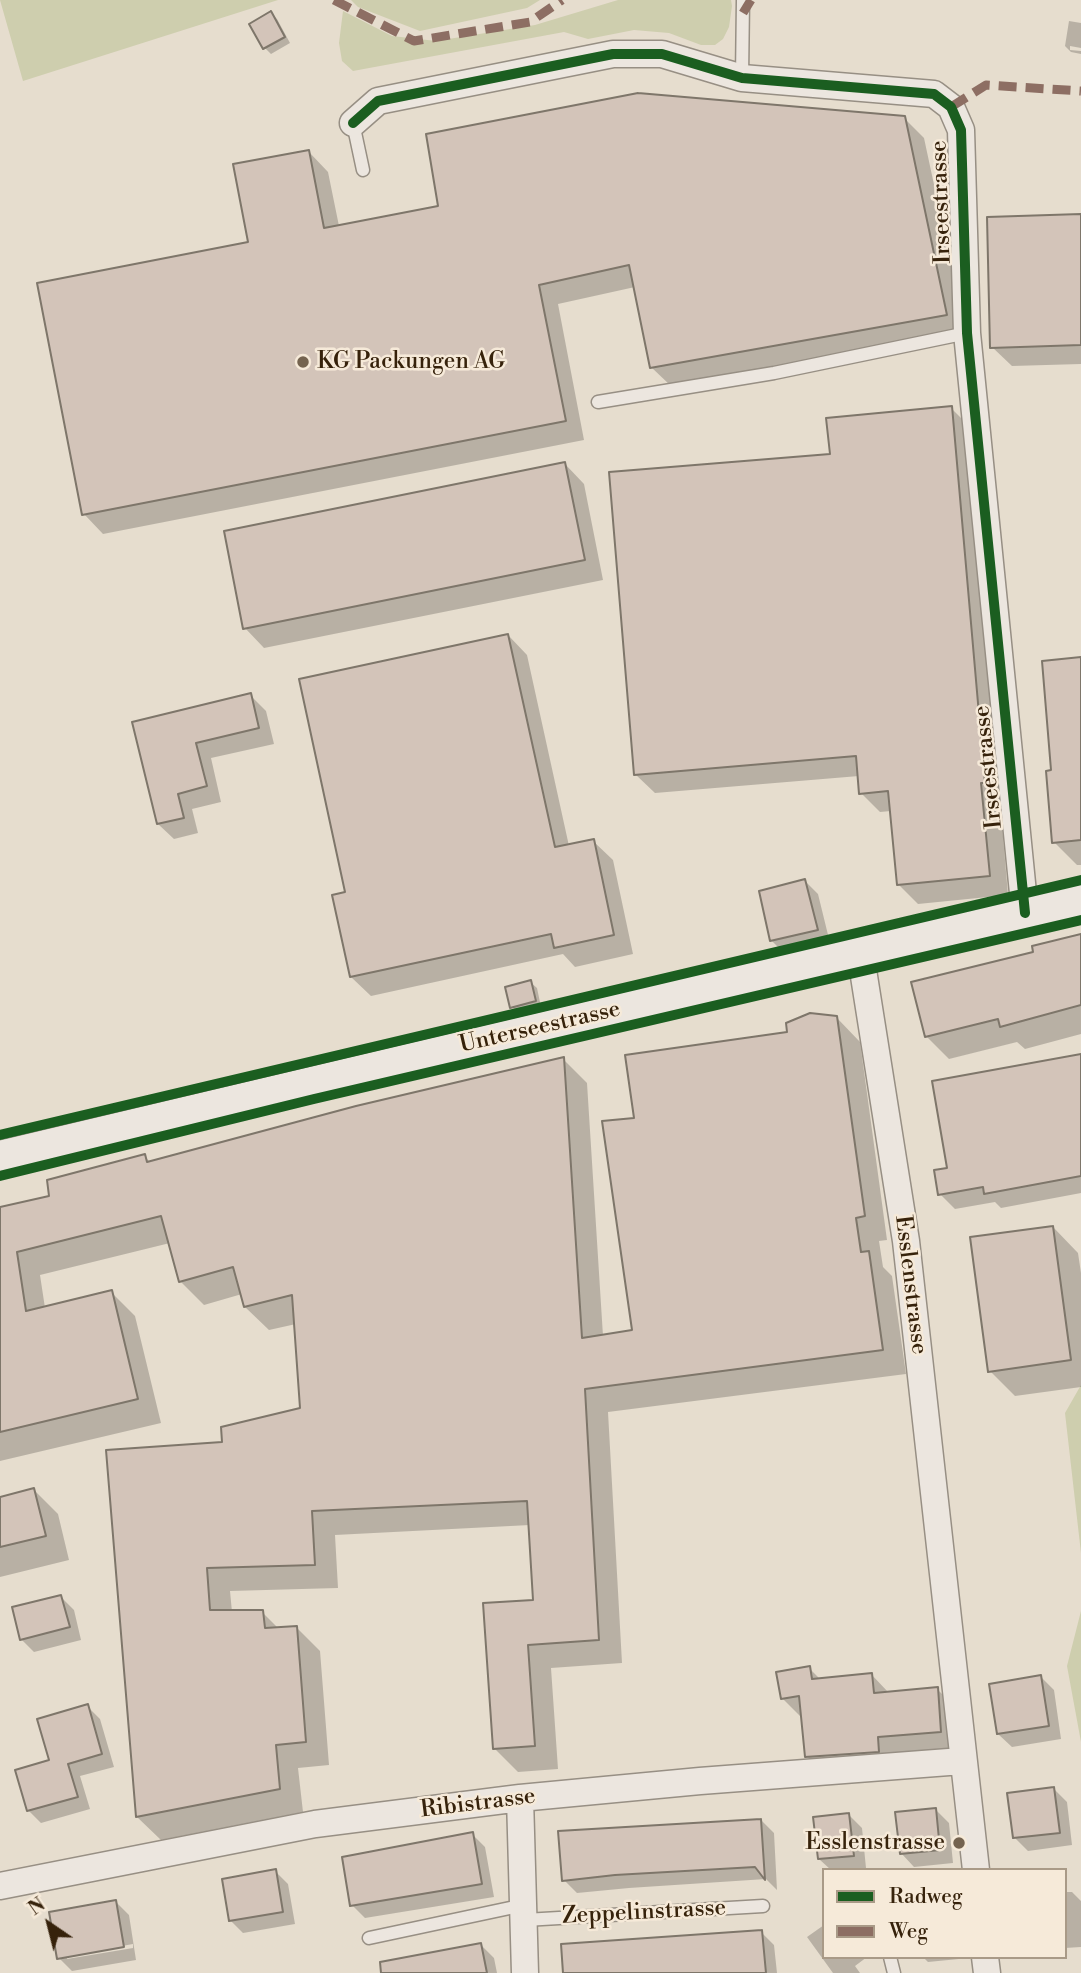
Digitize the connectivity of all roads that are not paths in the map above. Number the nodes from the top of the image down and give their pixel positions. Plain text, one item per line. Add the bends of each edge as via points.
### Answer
1 (743, 0) edge
2 (742, 78) junction
3 (353, 122) joint
4 (363, 170) dead end
5 (967, 333) junction
6 (598, 402) dead end
7 (1081, 900) edge
8 (1025, 913) junction
9 (860, 951) junction
10 (0, 1157) edge
11 (962, 1761) junction
12 (520, 1798) junction
13 (975, 1868) edge
14 (0, 1886) edge
15 (764, 1906) dead end
16 (524, 1913) junction
17 (369, 1938) dead end
18 (525, 1973) edge

1 - 2 lane
2 - 3 street, Irseestrasse via 662,54 612,54 377,101
2 - 5 street, Irseestrasse via 934,94 951,107 961,130
3 - 4 lane
5 - 6 lane via 774,373
5 - 8 street, Irseestrasse
7 - 8 street, Unterseestrasse
8 - 9 street, Unterseestrasse
9 - 10 street, Unterseestrasse
9 - 11 street, Esslenstrasse via 906,1241
11 - 12 street, Ribistrasse
11 - 13 street, Esslenstrasse
12 - 14 street, Ribistrasse via 315,1824
12 - 16 street
15 - 16 lane, Zeppelinstrasse
16 - 17 lane, Zeppelinstrasse
16 - 18 street

